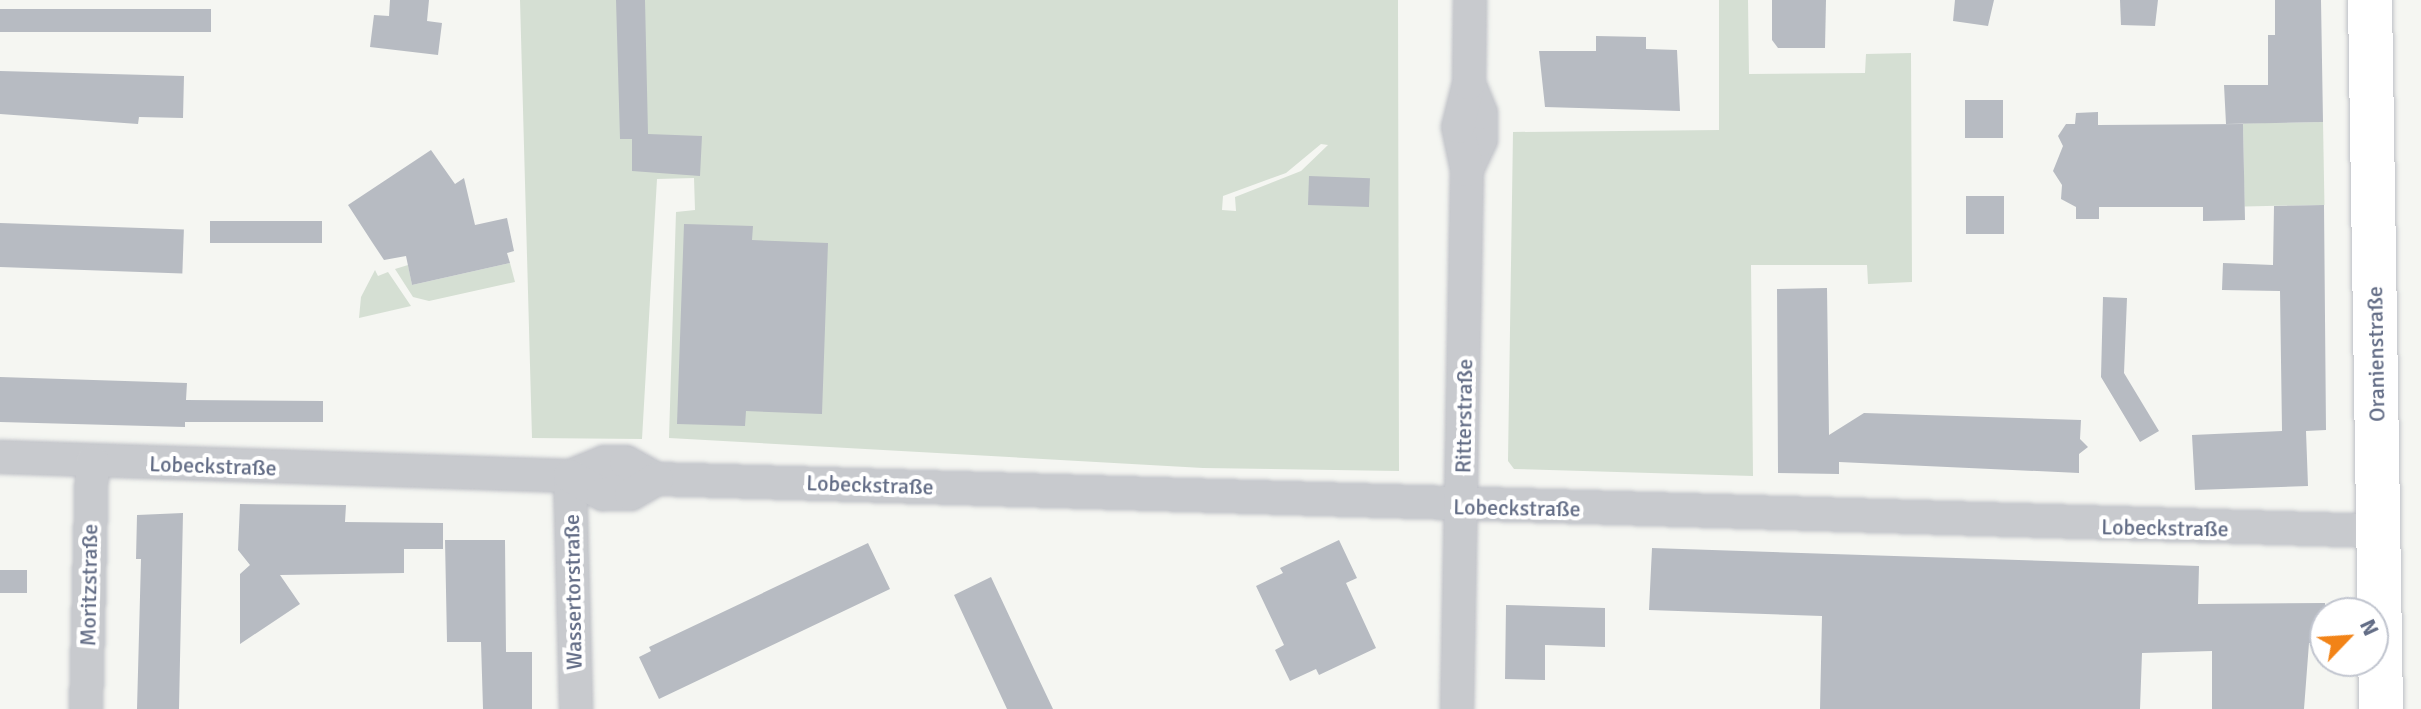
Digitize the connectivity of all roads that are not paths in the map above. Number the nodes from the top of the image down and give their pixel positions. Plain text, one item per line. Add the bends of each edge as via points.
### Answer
1 (1470, 0) edge
2 (2370, 0) edge
3 (0, 457) edge
4 (92, 462) junction
5 (570, 476) junction
6 (1461, 507) junction
7 (2378, 531) junction
8 (86, 709) edge
9 (576, 709) edge
10 (1457, 709) edge
11 (2381, 709) edge

1 - 6 street, Ritterstraße via 1469,83 1481,113 1481,140 1467,170
2 - 7 main road, Oranienstraße
3 - 4 street, Lobeckstraße
4 - 5 street, Lobeckstraße
4 - 8 street, Moritzstraße
5 - 6 street, Lobeckstraße via 604,462 626,462 657,479
5 - 9 street, Wassertorstraße
6 - 7 street, Lobeckstraße
6 - 10 street, Ritterstraße
7 - 11 main road, Oranienstraße

